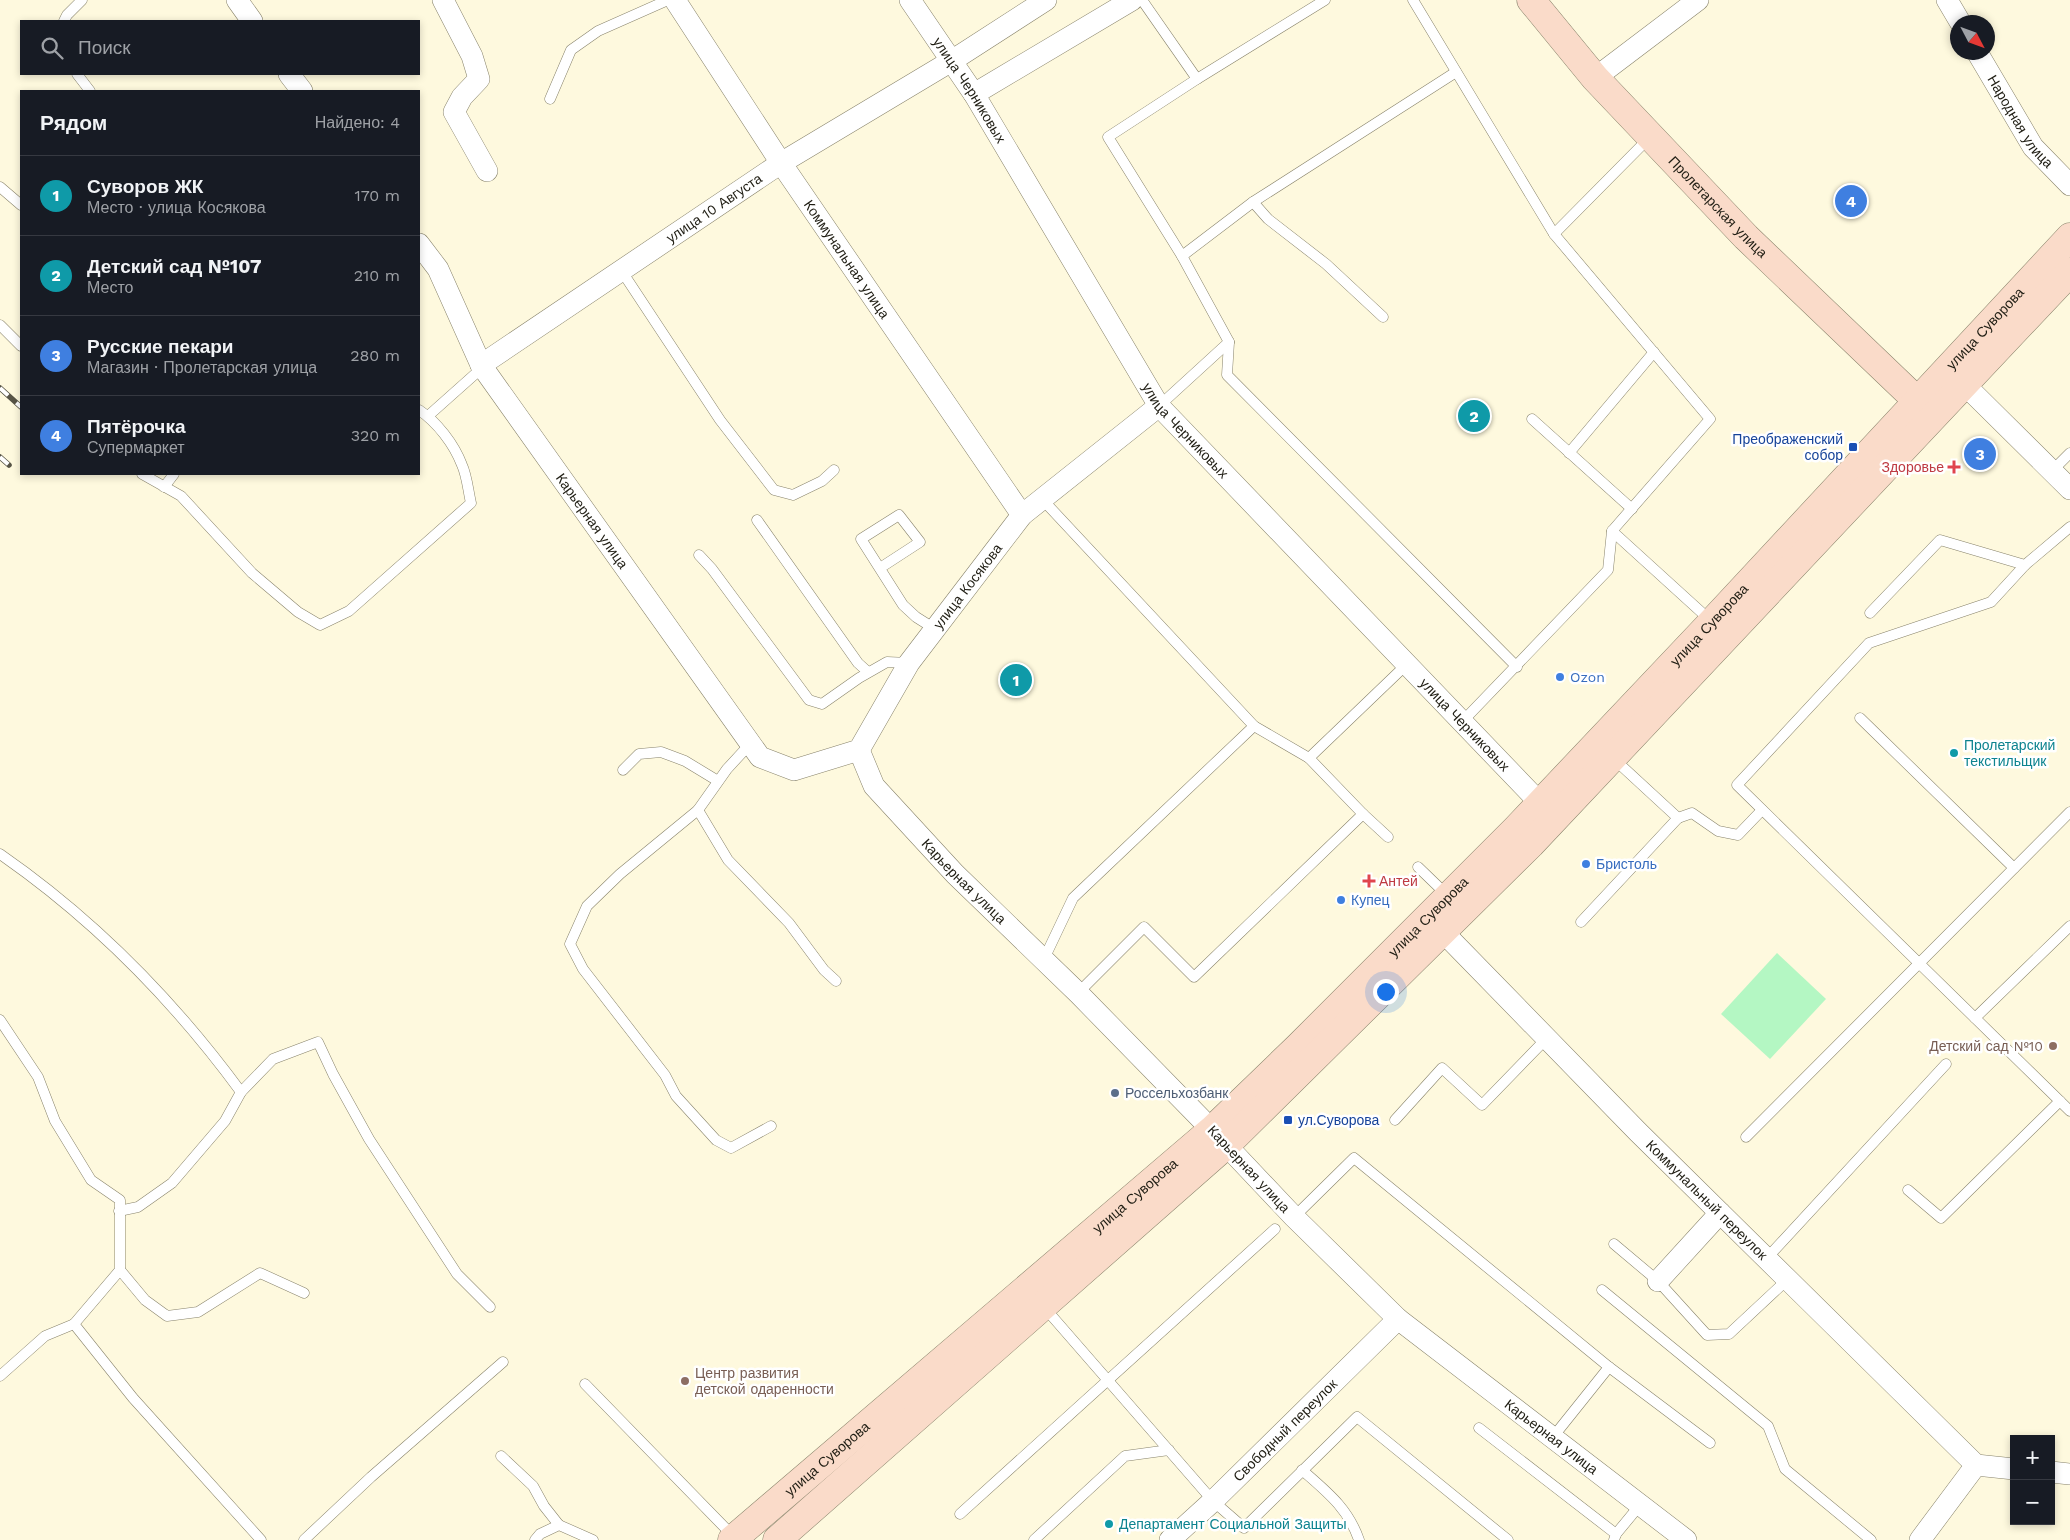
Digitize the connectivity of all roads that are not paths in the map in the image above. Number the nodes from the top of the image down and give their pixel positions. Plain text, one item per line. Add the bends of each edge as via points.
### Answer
1 (82, 0) edge
2 (237, 0) edge
3 (442, 0) edge
4 (668, 0) edge
5 (675, 0) edge
6 (910, 0) edge
7 (1046, 0) edge
8 (1132, 0) edge
9 (1142, 0) edge
10 (1326, 0) edge
11 (1413, 0) edge
12 (1530, 0) edge
13 (1698, 0) edge
14 (1946, 0) edge
15 (1956, 15) edge
16 (64, 20) edge
17 (251, 20) edge
18 (953, 60) junction
19 (1983, 60) edge
20 (1456, 72) junction
21 (78, 75) edge
22 (291, 75) edge
23 (1197, 78) junction
24 (1595, 78) junction
25 (89, 90) edge
26 (301, 90) edge
27 (974, 94) junction
28 (550, 99) dead end
29 (1651, 136) junction
30 (781, 163) junction
31 (487, 171) dead end
32 (2070, 185) edge
33 (0, 187) edge
34 (1253, 202) junction
35 (20, 205) edge
36 (1554, 234) junction
37 (2070, 236) edge
38 (420, 245) edge
39 (1182, 256) junction
40 (621, 270) junction
41 (2070, 272) edge
42 (1383, 317) dead end
43 (0, 325) edge
44 (1229, 342) junction
45 (20, 345) edge
46 (1654, 352) junction
47 (482, 366) junction
48 (1963, 383) junction
49 (1159, 406) junction
50 (1925, 409) junction
51 (420, 411) edge
52 (428, 416) junction
53 (1532, 419) dead end
54 (1569, 453) junction
55 (2070, 453) edge
56 (834, 470) dead end
57 (2052, 471) junction
58 (144, 475) edge
59 (173, 475) edge
60 (164, 487) junction
61 (2070, 489) edge
62 (1042, 499) junction
63 (1632, 509) junction
64 (1022, 516) junction
65 (757, 520) dead end
66 (2070, 527) edge
67 (1612, 531) junction
68 (699, 555) dead end
69 (2025, 565) junction
70 (880, 568) junction
71 (1870, 614) dead end
72 (1712, 622) junction
73 (935, 629) junction
74 (909, 663) junction
75 (1406, 665) junction
76 (1517, 666) junction
77 (868, 672) junction
78 (1860, 718) dead end
79 (1461, 723) junction
80 (1254, 726) junction
81 (751, 744) junction
82 (858, 750) junction
83 (1612, 757) junction
84 (1309, 758) junction
85 (623, 770) dead end
86 (718, 781) junction
87 (1540, 802) junction
88 (698, 810) junction
89 (1762, 810) junction
90 (2070, 812) edge
91 (1363, 814) junction
92 (1678, 818) junction
93 (1388, 837) dead end
94 (0, 854) edge
95 (1418, 867) dead end
96 (2014, 868) junction
97 (1448, 897) junction
98 (1581, 922) dead end
99 (2070, 926) edge
100 (1443, 932) junction
101 (1044, 959) junction
102 (1918, 962) junction
103 (836, 981) dead end
104 (1078, 993) junction
105 (1975, 1018) junction
106 (0, 1020) edge
107 (1546, 1040) junction
108 (1946, 1064) dead end
109 (241, 1092) junction
110 (2060, 1101) junction
111 (2070, 1111) edge
112 (1395, 1120) dead end
113 (771, 1126) dead end
114 (1746, 1137) dead end
115 (1219, 1138) junction
116 (1908, 1190) dead end
117 (119, 1211) junction
118 (1720, 1213) junction
119 (1294, 1217) junction
120 (1275, 1229) dead end
121 (1614, 1244) dead end
122 (1767, 1258) junction
123 (120, 1270) junction
124 (1788, 1279) junction
125 (1658, 1281) junction
126 (1602, 1290) dead end
127 (304, 1293) dead end
128 (1043, 1306) junction
129 (490, 1307) dead end
130 (1398, 1319) junction
131 (74, 1324) junction
132 (503, 1362) dead end
133 (1609, 1367) junction
134 (0, 1376) edge
135 (1108, 1380) junction
136 (585, 1384) dead end
137 (1479, 1428) dead end
138 (1553, 1437) junction
139 (1710, 1443) dead end
140 (1169, 1450) junction
141 (501, 1456) dead end
142 (1976, 1465) junction
143 (2010, 1469) edge
144 (1302, 1470) junction
145 (2055, 1472) edge
146 (2070, 1474) edge
147 (1214, 1501) junction
148 (1640, 1505) junction
149 (960, 1514) dead end
150 (559, 1525) junction
151 (1615, 1537) edge
152 (733, 1539) edge
153 (262, 1540) edge
154 (304, 1540) edge
155 (535, 1540) edge
156 (592, 1540) edge
157 (777, 1540) edge
158 (1034, 1540) edge
159 (1170, 1540) edge
160 (1359, 1540) edge
161 (1508, 1540) edge
162 (1686, 1540) edge
163 (1871, 1540) edge
164 (1920, 1540) edge

1 - 16 lane
2 - 17 street
3 - 31 street via 472,56 480,79 462,97 454,112
4 - 28 lane via 598,31 571,50
5 - 30 street, Коммунальная улица
6 - 18 street, улица Черниковых
7 - 18 street, улица 10 Августа
8 - 27 street
9 - 23 lane
10 - 23 lane
11 - 20 lane
12 - 24 main road, Пролетарская улица
13 - 24 street
14 - 15 street
18 - 27 street, улица Черниковых
18 - 30 street, улица 10 Августа
19 - 32 street, Народная улица via 2033,147
20 - 34 lane
20 - 36 lane
21 - 25 lane
22 - 26 street
23 - 39 lane via 1108,137
24 - 29 main road, Пролетарская улица
27 - 49 street, улица Черниковых
29 - 36 lane
29 - 50 main road, Пролетарская улица via 1746,237
30 - 40 street, улица 10 Августа
30 - 64 street, Коммунальная улица
33 - 35 lane
34 - 39 lane
34 - 42 lane via 1268,219 1326,264
36 - 46 lane
37 - 50 main road, улица Суворова
38 - 47 street, Карьерная улица via 438,269
39 - 44 lane
40 - 47 street, улица 10 Августа
40 - 56 lane via 720,420 774,490 793,495 822,481
41 - 48 main road, улица Суворова
43 - 45 lane
44 - 49 lane
44 - 76 lane via 1227,375
46 - 54 lane
46 - 63 lane via 1710,419
47 - 52 lane
47 - 81 street, Карьерная улица
48 - 50 main road, улица Суворова
48 - 57 street
49 - 62 street, улица Косякова
49 - 75 street, улица Черниковых
50 - 72 main road, улица Суворова
50 - 83 main road, улица Суворова
51 - 52 lane
52 - 60 lane via 446,436 462,464 471,503 349,611 320,626 252,573 181,496
53 - 54 lane
54 - 63 lane
55 - 57 lane
57 - 61 street
58 - 60 lane
59 - 60 lane
62 - 64 street, улица Косякова
62 - 80 lane
63 - 67 lane
64 - 73 street, улица Косякова
65 - 77 lane via 858,663
66 - 69 lane
67 - 72 lane
67 - 76 lane via 1608,570
68 - 77 lane via 809,700 822,704
69 - 71 lane via 1940,540
69 - 89 lane via 1991,602 1869,643 1737,785
70 - 70 lane via 861,539 899,515 920,542
70 - 73 lane via 904,605
72 - 87 main road, улица Суворова
73 - 74 street, улица Косякова
74 - 77 lane via 887,662
74 - 82 street, улица Косякова
75 - 79 street, улица Черниковых
75 - 84 lane
76 - 79 lane
78 - 96 lane
79 - 87 street, улица Черниковых
80 - 84 lane
80 - 101 lane via 1073,898
81 - 82 street, Карьерная улица via 760,757 794,770
81 - 86 lane
82 - 101 street, Карьерная улица via 874,786 956,874
83 - 92 lane
83 - 100 main road, улица Суворова
84 - 91 lane
85 - 86 lane via 639,754 661,752 685,761
86 - 88 lane
87 - 97 main road, улица Суворова
88 - 103 lane via 728,860 789,923
88 - 113 lane via 620,874 587,906 570,944 583,969 665,1075 676,1096 716,1140 731,1148
89 - 92 lane via 1738,835 1718,831 1692,813
89 - 102 lane
90 - 96 lane
91 - 93 lane
91 - 104 lane via 1194,977 1144,928
92 - 98 lane
94 - 109 lane via 80,915 132,961 212,1052
95 - 97 lane
96 - 102 lane
97 - 115 main road, улица Суворова
99 - 105 lane
100 - 107 street, Коммунальный переулок
100 - 115 main road, улица Суворова
101 - 104 street, Карьерная улица
102 - 105 lane
102 - 114 lane
104 - 115 street, Карьерная улица
105 - 110 lane
106 - 117 lane via 38,1077 55,1120 91,1180 120,1200
107 - 112 lane via 1482,1105 1442,1068
107 - 118 street, Коммунальный переулок
108 - 122 lane
109 - 117 lane via 225,1121 172,1183 138,1208
109 - 129 lane via 273,1059 318,1042 369,1139 457,1274
110 - 111 lane
110 - 116 lane via 1940,1218
115 - 119 street, Карьерная улица
115 - 128 main road, улица Суворова
115 - 152 main road, улица Суворова
117 - 123 lane
118 - 122 street, Коммунальный переулок
118 - 125 street
119 - 130 street, Карьерная улица
119 - 133 lane via 1354,1158
120 - 135 lane
121 - 125 lane
122 - 124 street, Коммунальный переулок
123 - 127 lane via 145,1300 167,1316 198,1312 260,1273
123 - 131 lane
124 - 125 lane via 1730,1334 1707,1335
124 - 142 street, Коммунальный переулок
126 - 163 lane via 1768,1426 1785,1469
128 - 135 lane
128 - 157 main road, улица Суворова
130 - 138 street, Карьерная улица
130 - 147 street, Свободный переулок
131 - 134 lane via 45,1336
131 - 153 lane via 134,1398
132 - 154 lane
133 - 138 lane
133 - 139 lane
135 - 140 lane
135 - 149 lane
136 - 152 lane
137 - 151 lane
138 - 148 street, Карьерная улица
140 - 147 lane
140 - 158 lane via 1125,1456
141 - 150 lane via 533,1486
142 - 143 street
142 - 164 street
144 - 147 lane via 1244,1528
144 - 160 lane via 1328,1492 1352,1520
144 - 161 lane via 1357,1417
145 - 146 street
147 - 159 street, Свободный переулок
148 - 151 lane
148 - 162 street, Карьерная улица
150 - 155 lane
150 - 156 lane

